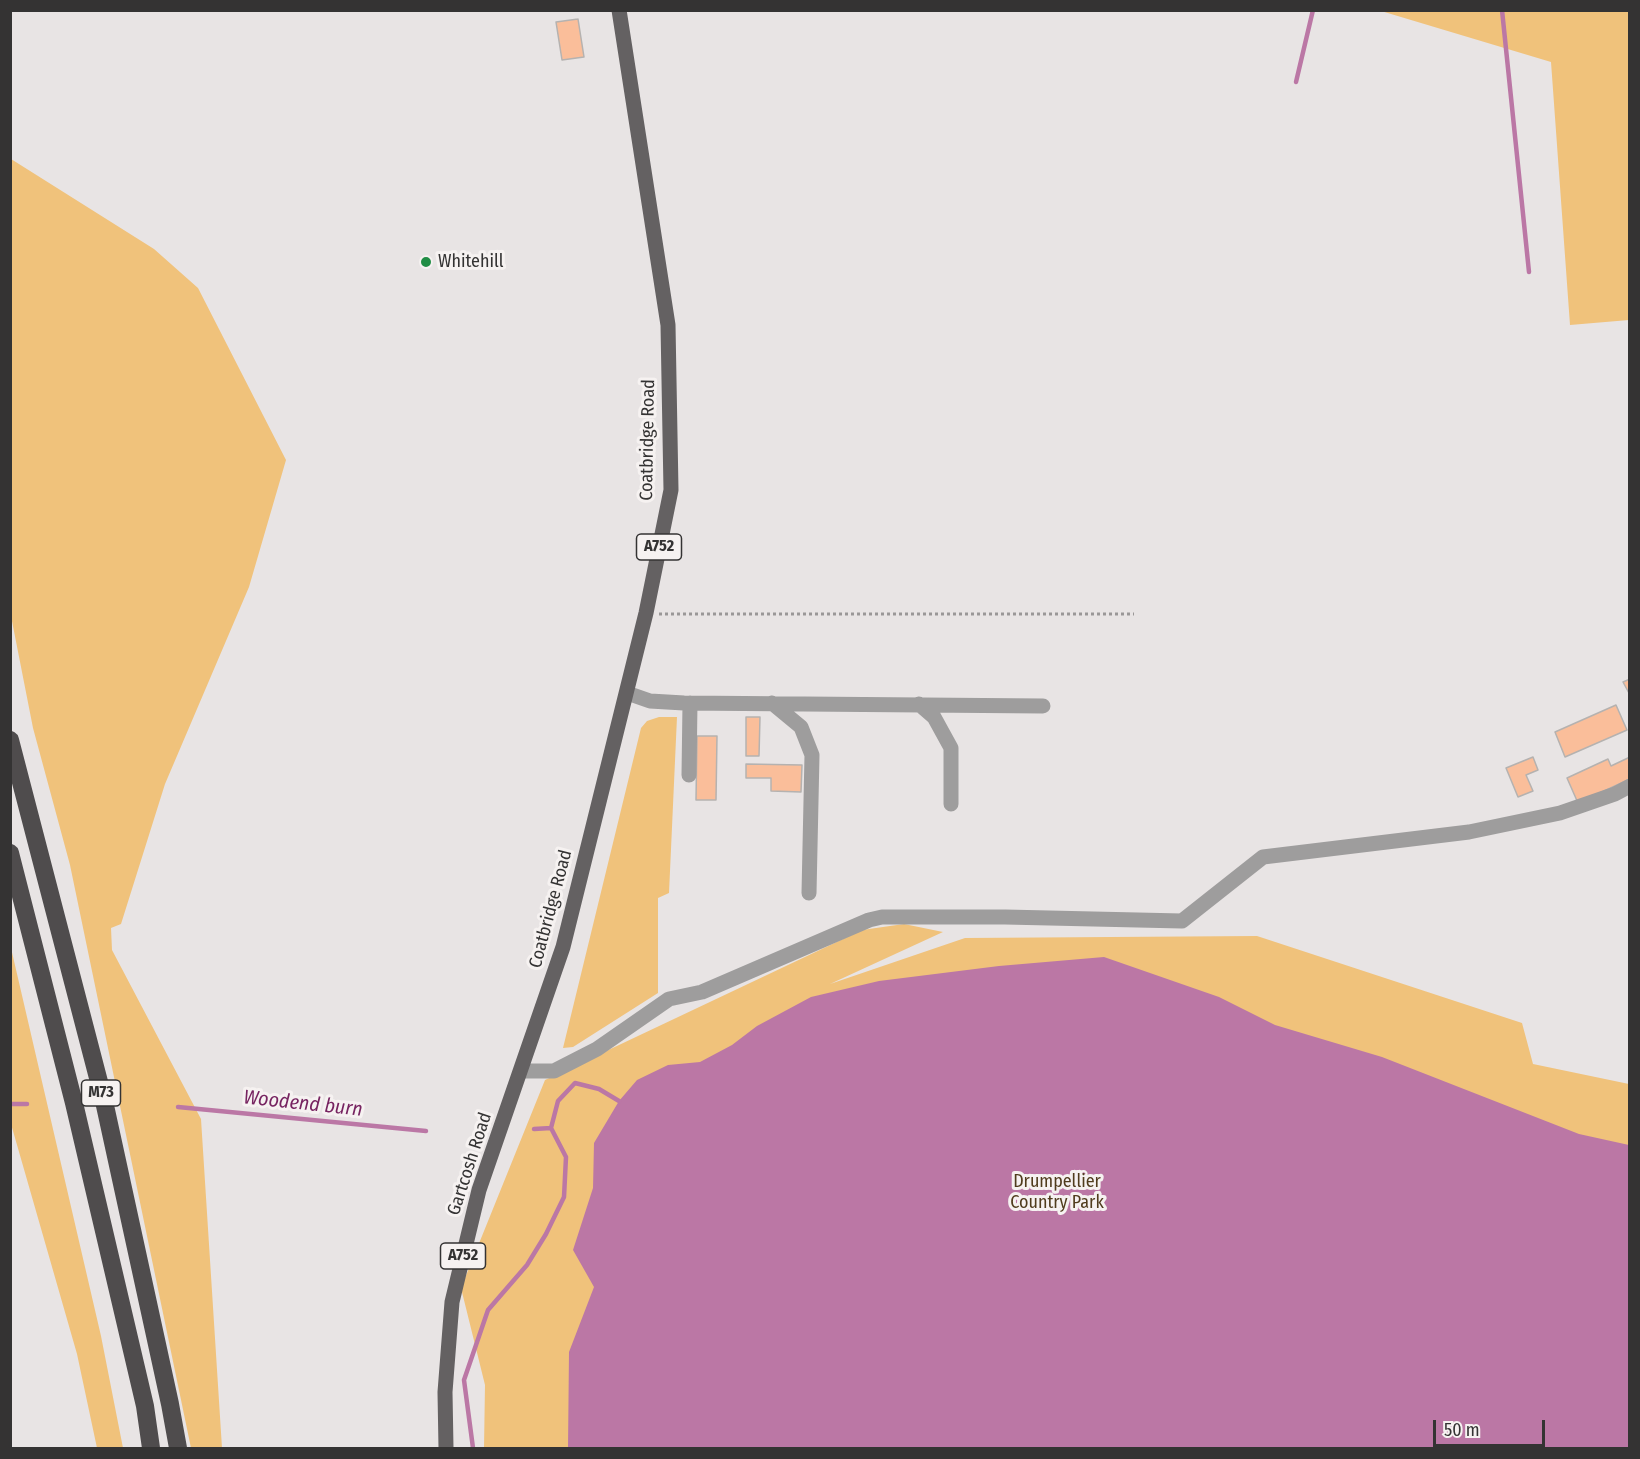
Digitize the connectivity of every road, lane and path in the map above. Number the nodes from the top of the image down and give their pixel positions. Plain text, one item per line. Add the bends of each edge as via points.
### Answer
1 (619, 10) edge
2 (646, 614) junction
3 (1134, 614) dead end
4 (627, 693) junction
5 (772, 703) junction
6 (690, 704) junction
7 (919, 704) junction
8 (1043, 706) dead end
9 (10, 740) edge
10 (689, 775) dead end
11 (1629, 786) edge
12 (951, 804) dead end
13 (10, 853) edge
14 (809, 892) dead end
15 (522, 1071) junction
16 (152, 1449) edge
17 (178, 1449) edge
18 (446, 1449) edge

1 - 2 main road, Coatbridge Road / A752 via 668,325 671,489
2 - 3 path
2 - 4 main road, Coatbridge Road / A752
4 - 6 street via 650,701
4 - 15 main road, Coatbridge Road / A752 via 563,947
5 - 6 street
5 - 7 street
5 - 14 street via 801,727 812,755
6 - 10 street
7 - 8 street
7 - 12 street via 934,717 951,748
9 - 17 highway, M73 via 104,1101
11 - 15 street via 1615,795 1560,813 1469,832 1263,857 1182,921 1005,917 869,920 702,992 669,999 597,1049 554,1071
13 - 16 highway, M73 via 74,1103
15 - 18 main road, Gartcosh Road / A752 via 479,1190 452,1302 445,1392

